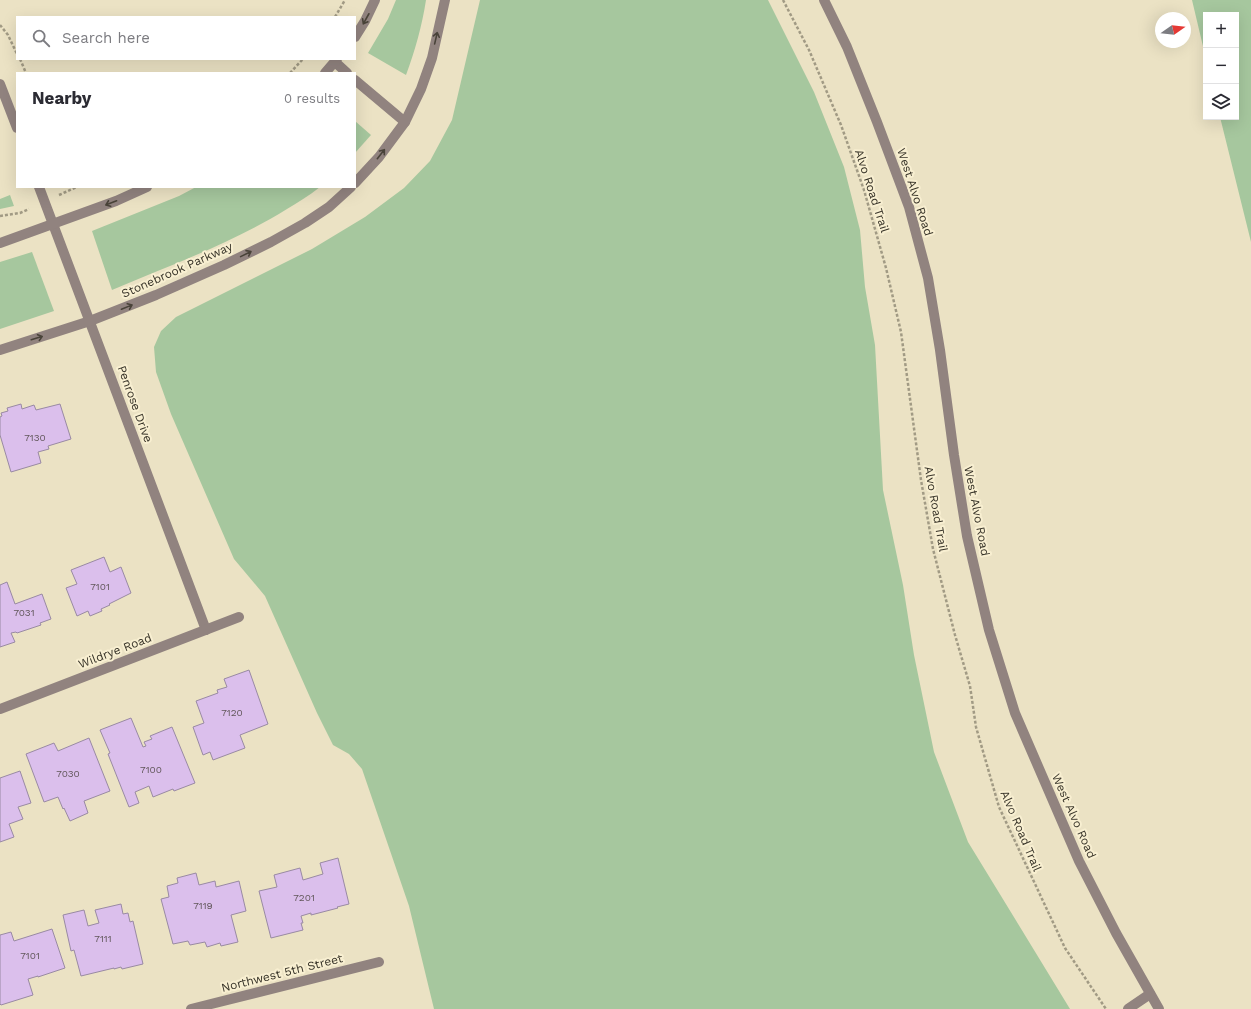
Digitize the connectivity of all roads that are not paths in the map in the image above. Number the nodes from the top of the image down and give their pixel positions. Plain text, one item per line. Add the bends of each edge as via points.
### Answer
1 (376, 0) edge
2 (444, 0) edge
3 (824, 0) edge
4 (356, 35) edge
5 (336, 61) edge
6 (326, 72) edge
7 (346, 72) edge
8 (356, 81) edge
9 (0, 84) edge
10 (405, 122) junction
11 (16, 125) edge
12 (356, 182) edge
13 (39, 188) edge
14 (145, 188) edge
15 (350, 188) edge
16 (53, 224) junction
17 (0, 243) edge
18 (90, 321) junction
19 (0, 350) edge
20 (239, 617) dead end
21 (206, 630) junction
22 (0, 709) edge
23 (379, 962) dead end
24 (1150, 994) junction
25 (191, 1009) edge
26 (1128, 1009) edge
27 (1159, 1009) edge

1 -> 4 street
10 -> 2 street via 432,58
3 - 24 street, West Alvo Road via 847,47 909,207 926,271 940,350 967,536 989,630 1015,713 1080,861
5 - 6 street
5 - 7 street
8 - 10 street
9 - 11 street
12 -> 10 street via 379,157
13 - 16 street, Penrose Drive
14 -> 16 street
18 -> 15 street, Stonebrook Parkway via 156,295 271,242 305,223
16 - 17 street
16 - 18 street, Penrose Drive
19 -> 18 street, Stonebrook Parkway
18 - 21 street, Penrose Drive
20 - 21 street, Wildrye Road
21 - 22 street, Wildrye Road
23 - 25 street, Northwest 5th Street
24 - 26 street
24 - 27 street, West Alvo Road

